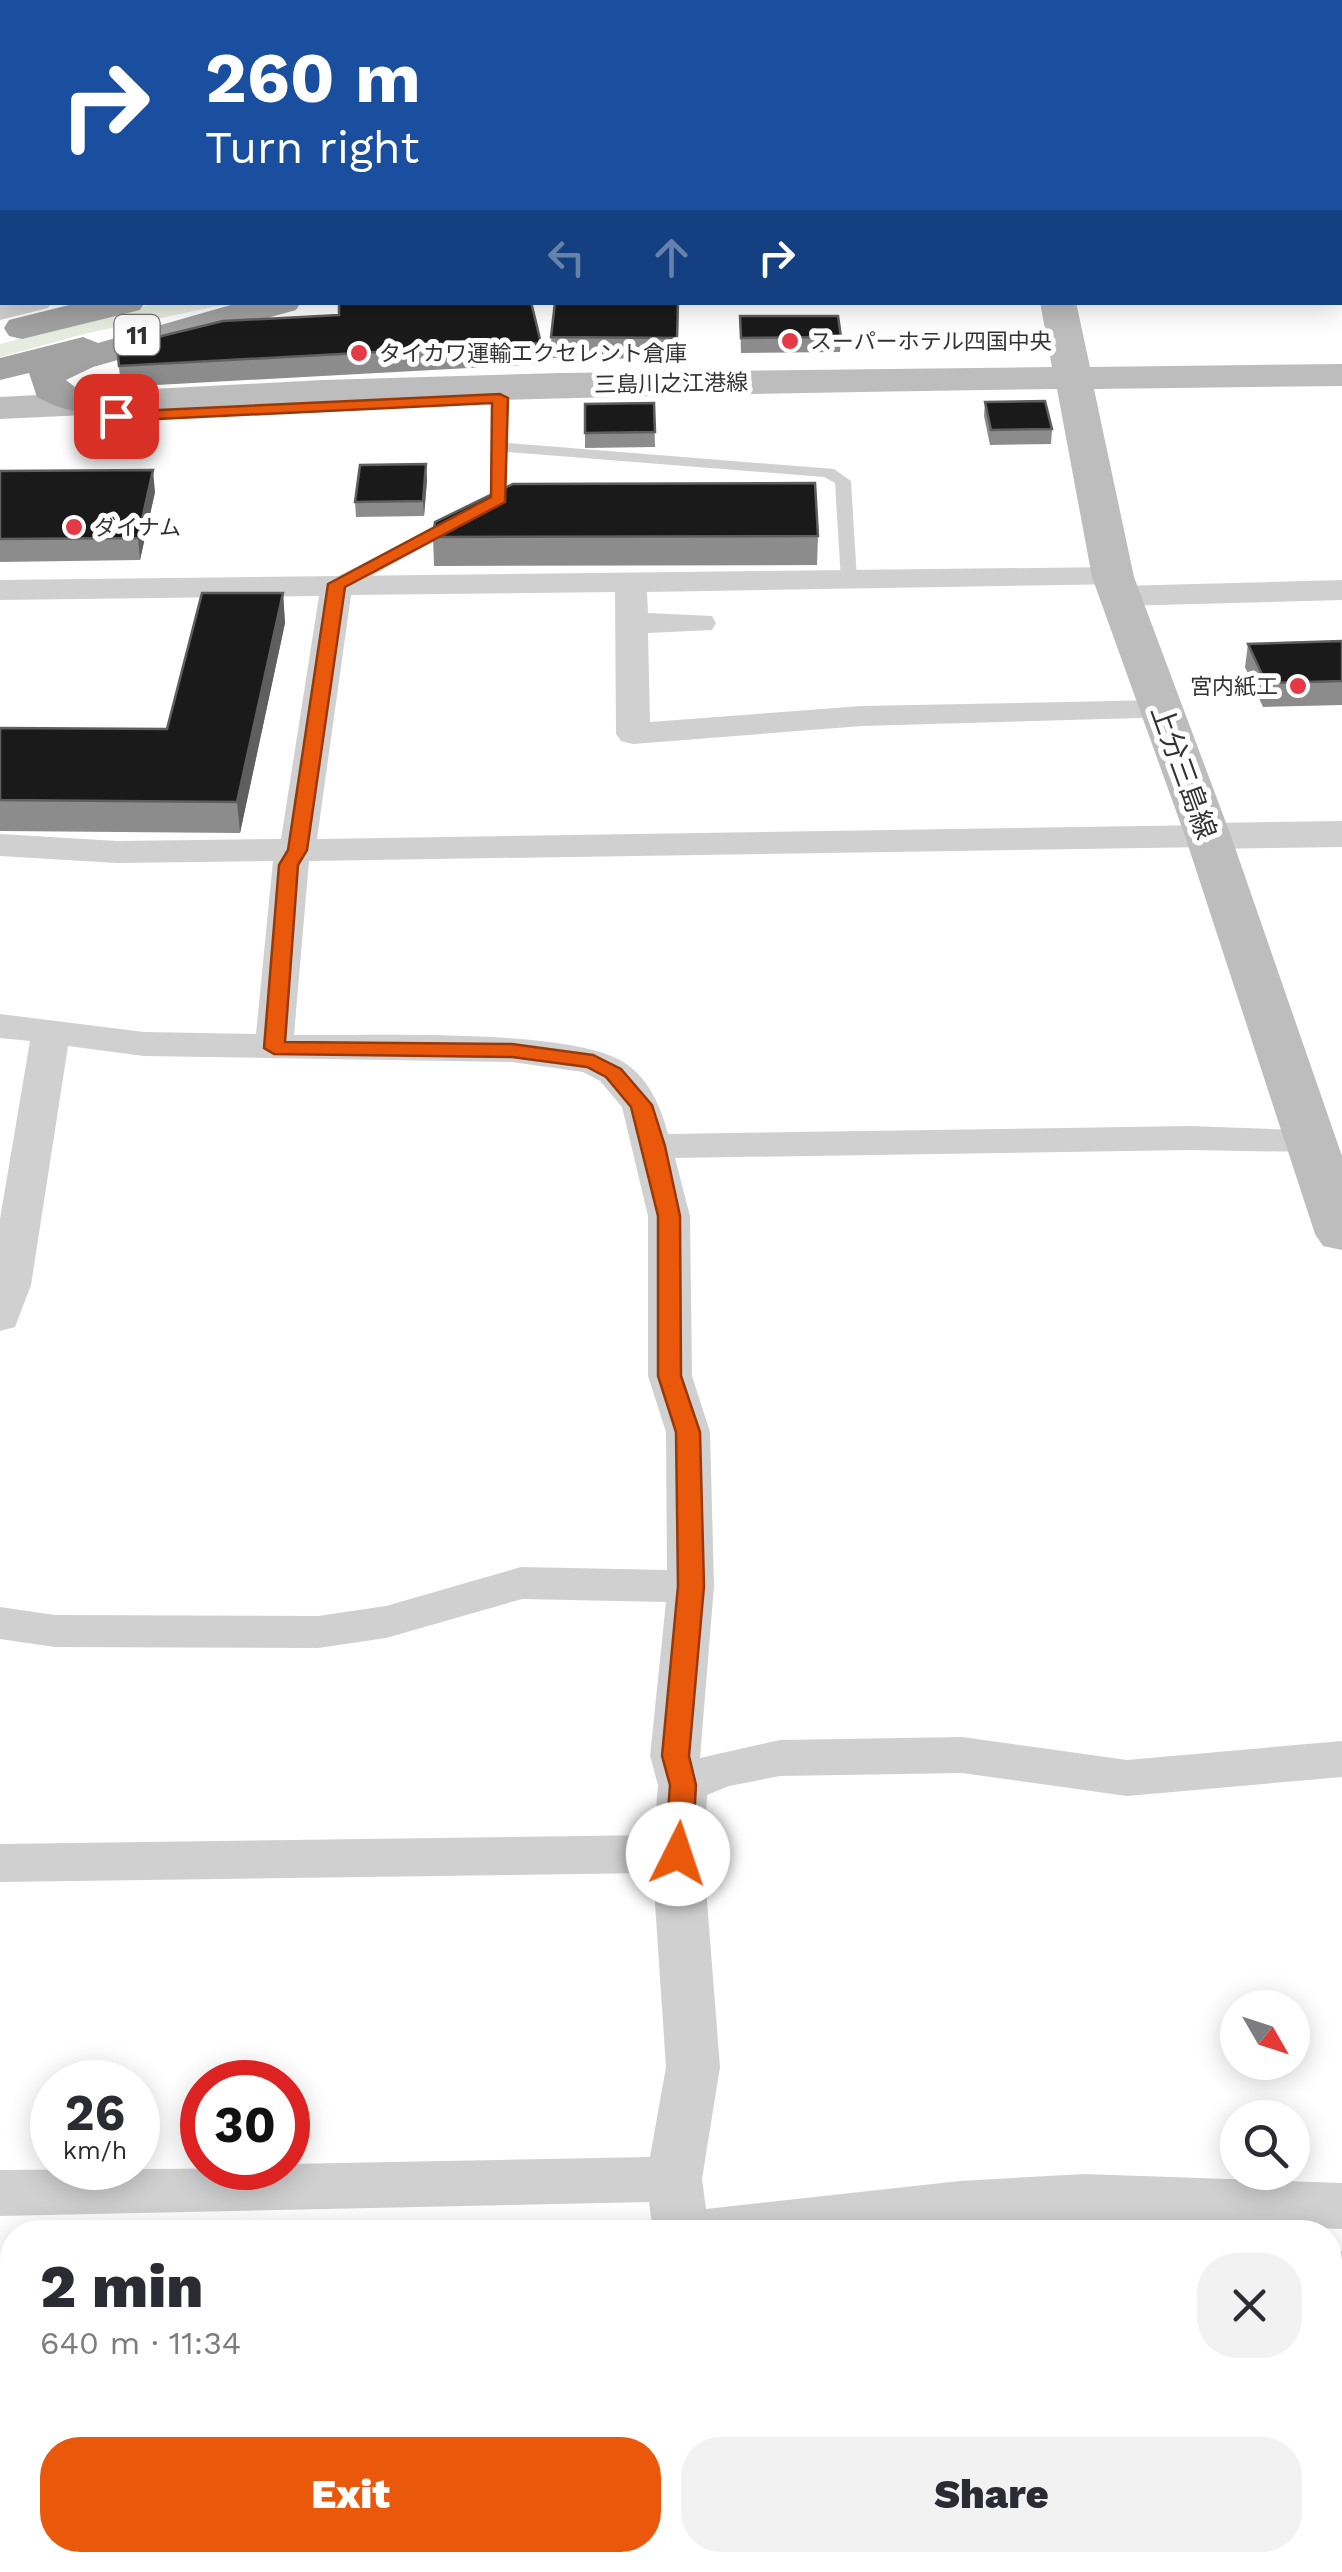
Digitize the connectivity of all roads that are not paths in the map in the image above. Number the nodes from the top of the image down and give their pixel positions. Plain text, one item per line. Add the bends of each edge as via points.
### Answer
1 (27, 305) edge
2 (115, 305) edge
3 (267, 305) edge
4 (269, 305) edge
5 (1059, 305) edge
6 (0, 312) edge
7 (0, 334) edge
8 (0, 370) edge
9 (1342, 375) edge
10 (1072, 384) junction
11 (1342, 389) edge
12 (500, 398) junction
13 (105, 403) junction
14 (0, 408) edge
15 (0, 422) edge
16 (500, 447) junction
17 (848, 580) junction
18 (631, 582) junction
19 (337, 584) junction
20 (1116, 586) junction
21 (0, 590) edge
22 (1342, 590) edge
23 (630, 623) junction
24 (700, 623) dead end
25 (1162, 710) junction
26 (1342, 834) edge
27 (1208, 836) junction
28 (0, 845) edge
29 (297, 850) junction
30 (0, 1026) edge
31 (51, 1032) junction
32 (274, 1048) junction
33 (654, 1146) junction
34 (1322, 1147) edge
35 (1342, 1234) edge
36 (0, 1318) edge
37 (691, 1586) junction
38 (0, 1623) edge
39 (1342, 1759) edge
40 (683, 1785) junction
41 (678, 1854) junction
42 (0, 1863) edge
43 (674, 2178) junction
44 (0, 2193) edge
45 (1342, 2206) edge
46 (679, 2220) edge
47 (815, 2220) edge

1 - 6 street
2 - 7 highway, 11
3 - 8 highway, 11
4 - 13 highway via 80,359 46,376 50,390
5 - 10 main road, 上分三島線
9 - 10 main road, 三島川之江港線
10 - 11 main road, 三島川之江港線
10 - 12 main road, 三島川之江港線
10 - 13 main road, 三島川之江港線 via 541,384
10 - 20 main road, 上分三島線
12 - 15 main road, 三島川之江港線
12 - 16 lane
13 - 14 main road, 三島川之江港線
16 - 17 lane via 828,472 844,480
16 - 19 lane via 499,499
17 - 18 street
17 - 20 street
18 - 19 street
18 - 23 street
19 - 21 street
19 - 29 street
20 - 22 street
20 - 25 main road, 上分三島線
23 - 24 street
23 - 25 street via 634,734 862,716
25 - 27 main road, 上分三島線
26 - 27 street
27 - 29 street
27 - 34 main road, 上分三島線
28 - 29 street via 116,852
29 - 32 street via 289,865
30 - 31 street
31 - 32 street via 144,1044
31 - 36 street
32 - 33 street via 512,1050 593,1062 641,1105
33 - 34 street via 1190,1138
33 - 37 street via 669,1216 670,1376 688,1432
34 - 35 main road, 上分三島線
37 - 38 street via 522,1583 386,1622 318,1632 55,1631
37 - 40 street via 676,1756
39 - 40 street via 1127,1778 962,1755 780,1758
40 - 41 street
41 - 42 street
41 - 43 street via 694,2067
43 - 44 street
43 - 46 street
45 - 47 street via 1084,2197

